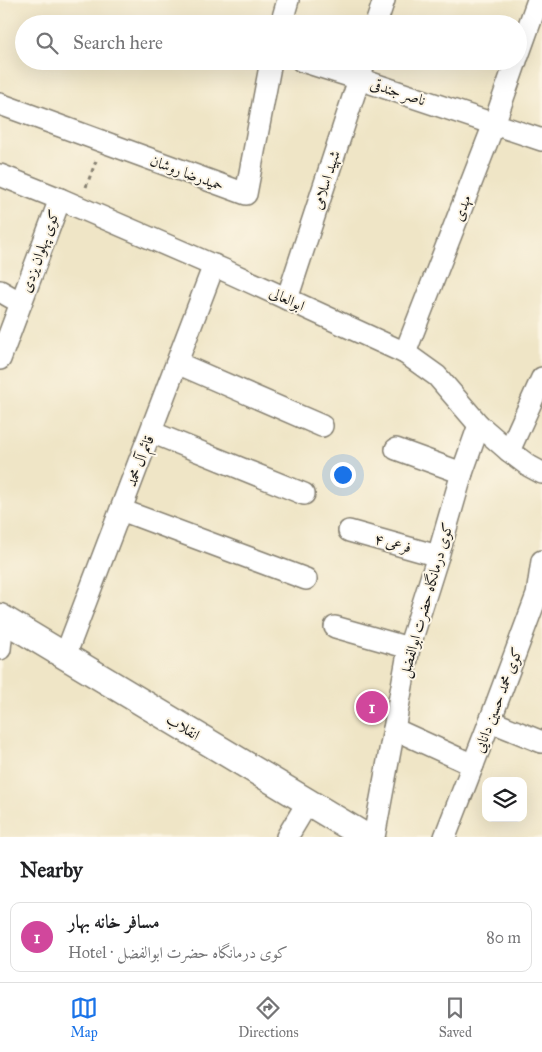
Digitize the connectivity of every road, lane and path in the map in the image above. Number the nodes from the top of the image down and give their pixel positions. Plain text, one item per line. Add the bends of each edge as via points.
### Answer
1 (384, 0) edge
2 (538, 0) edge
3 (379, 15) edge
4 (527, 31) edge
5 (269, 70) edge
6 (362, 70) edge
7 (513, 70) edge
8 (0, 104) edge
9 (494, 124) junction
10 (542, 140) edge
11 (103, 142) junction
12 (0, 175) edge
13 (69, 203) junction
14 (214, 266) junction
15 (0, 291) edge
16 (287, 298) junction
17 (21, 303) junction
18 (405, 353) junction
19 (0, 359) edge
20 (177, 363) junction
21 (542, 378) edge
22 (479, 425) junction
23 (322, 426) dead end
24 (151, 432) junction
25 (396, 449) dead end
26 (509, 451) junction
27 (462, 473) junction
28 (542, 473) edge
29 (304, 494) dead end
30 (121, 510) junction
31 (349, 531) dead end
32 (438, 556) junction
33 (542, 561) edge
34 (306, 579) dead end
35 (540, 596) edge
36 (2, 618) edge
37 (335, 627) dead end
38 (409, 648) junction
39 (0, 649) edge
40 (65, 656) junction
41 (490, 722) junction
42 (394, 728) junction
43 (542, 742) edge
44 (473, 765) junction
45 (308, 802) junction
46 (287, 837) edge
47 (366, 837) edge
48 (374, 837) edge
49 (445, 837) edge

1 - 3 street
2 - 4 street
5 - 11 street, حمیدرضا روشان via 246,194
6 - 9 street, ناصر جندقی
6 - 16 street, شهید اسلامی
7 - 9 street, مهدی
8 - 11 street, حمیدرضا روشان
9 - 10 street, ناصر جندقی
9 - 18 street, مهدی
11 - 13 path
12 - 13 street, ابوالعالی
13 - 14 street, ابوالعالی
13 - 17 street, کوی پهلوان یزدی
14 - 16 street, ابوالعالی
14 - 20 street, قائم آل محمد
15 - 17 street
16 - 18 street, ابوالعالی
17 - 19 street, کوی پهلوان یزدی
18 - 22 street, ابوالعالی via 437,376
20 - 23 street
20 - 24 street, قائم آل محمد
21 - 26 street
22 - 26 street, ابوالعالی
22 - 27 street, کوی درمانگاه حضرت ابوالفضل
24 - 29 street
24 - 30 street, قائم آل محمد
25 - 27 street
26 - 28 street, ابوالعالی
27 - 32 street, کوی درمانگاه حضرت ابوالفضل
30 - 34 street
30 - 40 street, قائم آل محمد
31 - 32 street, فرعی ۴
32 - 38 street, کوی درمانگاه حضرت ابوالفضل
33 - 35 street, کوی محمد حسین دانایی
35 - 41 street, کوی محمد حسین دانایی
36 - 39 street
36 - 40 main road, انقلاب
37 - 38 street
38 - 42 street, کوی درمانگاه حضرت ابوالفضل
40 - 45 main road, انقلاب
41 - 43 street
41 - 44 street, کوی محمد حسین دانایی
42 - 44 street
42 - 48 street, کوی درمانگاه حضرت ابوالفضل
44 - 49 street, کوی محمد حسین دانایی
45 - 46 street
45 - 47 main road, انقلاب

